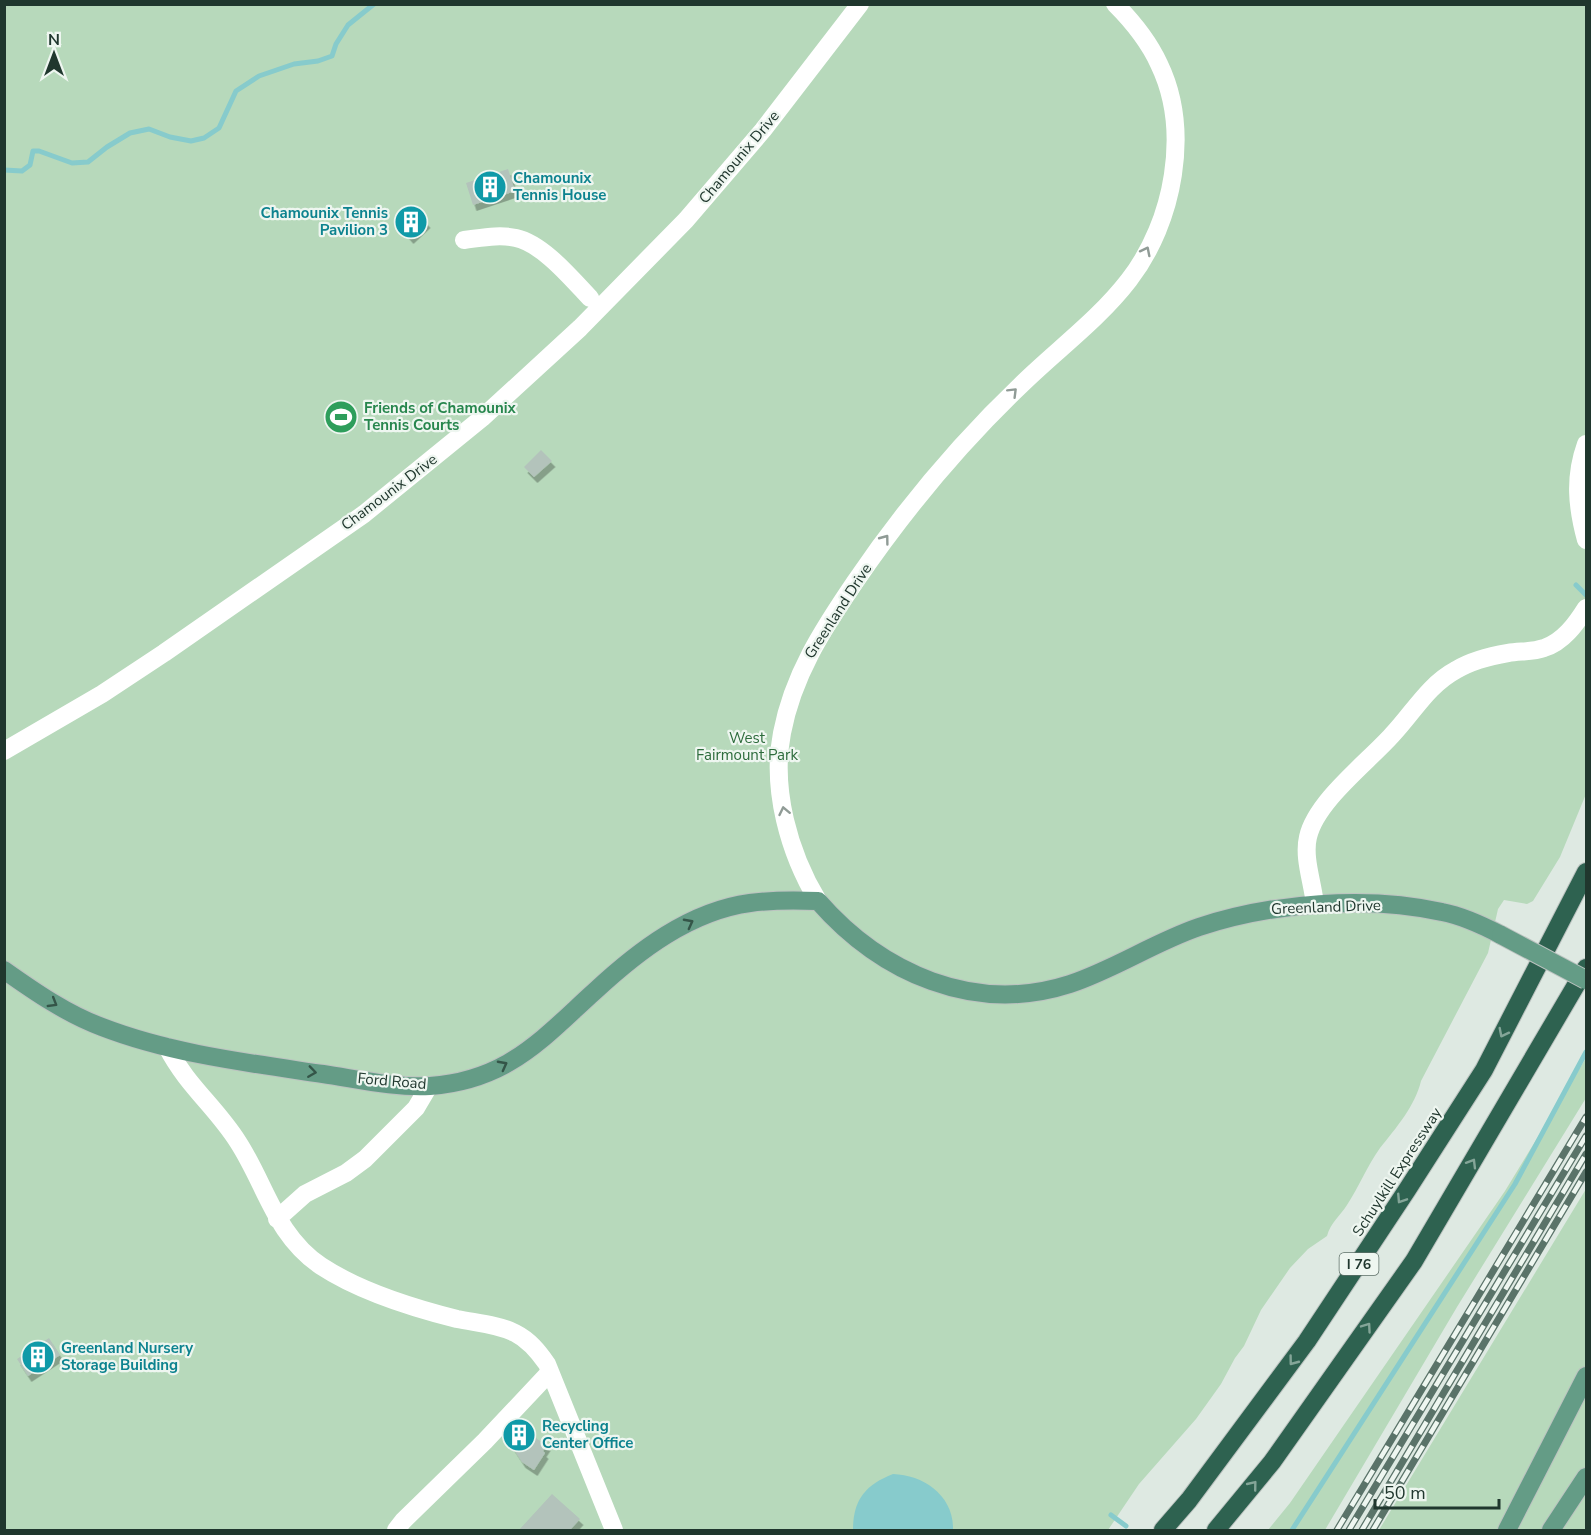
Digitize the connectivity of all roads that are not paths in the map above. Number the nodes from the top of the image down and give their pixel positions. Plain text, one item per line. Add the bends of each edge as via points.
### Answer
1 (877, 4) edge
2 (1115, 4) edge
3 (855, 11) edge
4 (464, 240) dead end
5 (590, 298) dead end
6 (1587, 444) edge
7 (1587, 540) edge
8 (1584, 611) edge
9 (4, 751) edge
10 (1587, 872) edge
11 (818, 901) junction
12 (1315, 905) junction
13 (1587, 968) edge
14 (4, 970) edge
15 (1587, 980) edge
16 (168, 1047) junction
17 (429, 1086) junction
18 (277, 1219) junction
19 (549, 1373) junction
20 (1587, 1376) edge
21 (1587, 1477) edge
22 (396, 1530) edge
23 (614, 1530) edge
24 (1163, 1530) edge
25 (1216, 1530) edge
26 (1507, 1530) edge
27 (1551, 1530) edge

1 - 3 street
11 -> 2 street, Greenland Drive via 794,850 780,780 781,736 802,667 828,621 901,518 996,410 1129,280 1161,219 1175,153 1167,87 1150,47
3 - 9 street, Chamounix Drive via 763,130 686,220 580,328 482,418 364,514 102,694
4 - 5 street via 506,237 527,242 551,259
6 - 7 street via 1580,464 1578,498
8 - 12 street via 1553,644 1473,662 1430,689 1394,734 1324,805 1316,819 1307,847
10 -> 24 highway, Schuylkill Expressway / I 76 via 1484,1070 1420,1170 1307,1341
11 - 12 main road, Greenland Drive via 863,944 901,969 956,988 1002,994 1070,984 1183,933 1235,916
17 -> 11 main road, Ford Road via 469,1079 509,1063 639,954 702,916 750,903
12 - 15 main road, Greenland Drive, bridge via 1399,905 1464,918
25 -> 13 highway, I 76 via 1272,1462 1414,1261
14 -> 16 main road, Ford Road via 74,1016
16 -> 17 main road, Ford Road via 254,1064
16 - 18 street via 186,1079 239,1143
17 - 18 street via 416,1108 365,1159 305,1194
18 - 19 street via 321,1266 399,1301 514,1332 539,1352
19 - 22 street
19 - 23 street
20 - 26 main road
21 - 27 main road

